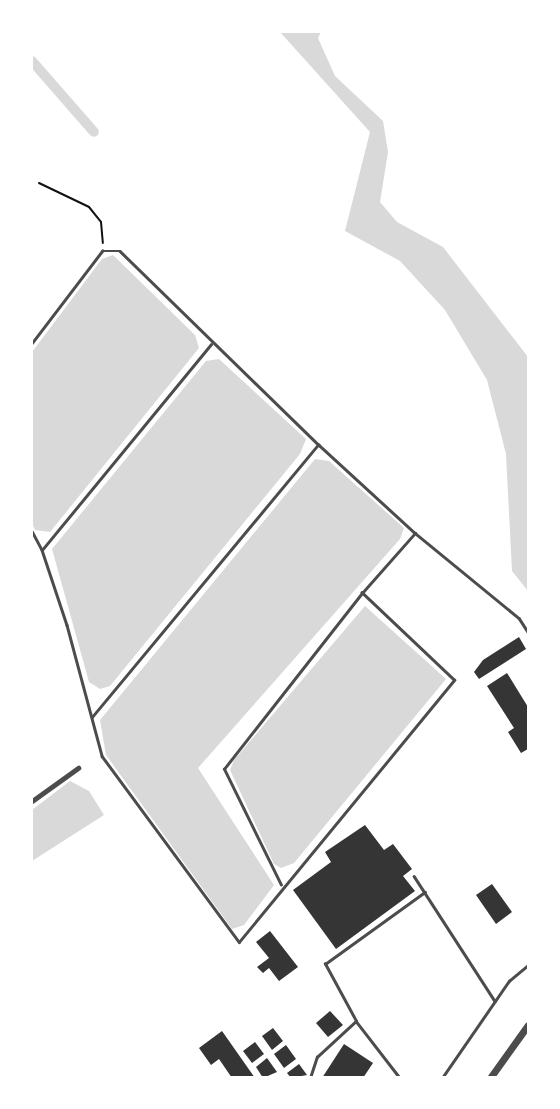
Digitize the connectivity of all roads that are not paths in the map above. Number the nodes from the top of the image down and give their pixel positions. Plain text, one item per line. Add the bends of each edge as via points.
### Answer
1 (32, 343) edge
2 (212, 343) junction
3 (319, 445) junction
4 (32, 531) edge
5 (415, 533) junction
6 (42, 550) junction
7 (362, 593) junction
8 (528, 632) edge
9 (92, 717) junction
10 (78, 768) dead end
11 (32, 801) edge
12 (414, 876) dead end
13 (282, 886) junction
14 (425, 892) junction
15 (528, 965) edge
16 (495, 1001) junction
17 (356, 1021) junction
18 (528, 1025) edge
19 (310, 1077) edge
20 (400, 1077) edge
21 (442, 1077) edge
22 (490, 1077) edge

1 - 2 lane via 102,251 120,251
2 - 3 lane
2 - 6 lane
3 - 5 lane
3 - 9 lane
4 - 6 lane
5 - 7 lane
5 - 8 lane via 519,618
6 - 9 lane
7 - 13 lane via 224,769
7 - 13 lane via 454,680
9 - 13 lane via 102,756 230,936 239,942
10 - 11 street
12 - 14 lane
14 - 16 lane
14 - 17 lane via 325,964
15 - 16 lane
16 - 21 lane
17 - 19 lane via 317,1057
17 - 20 lane
18 - 22 street

